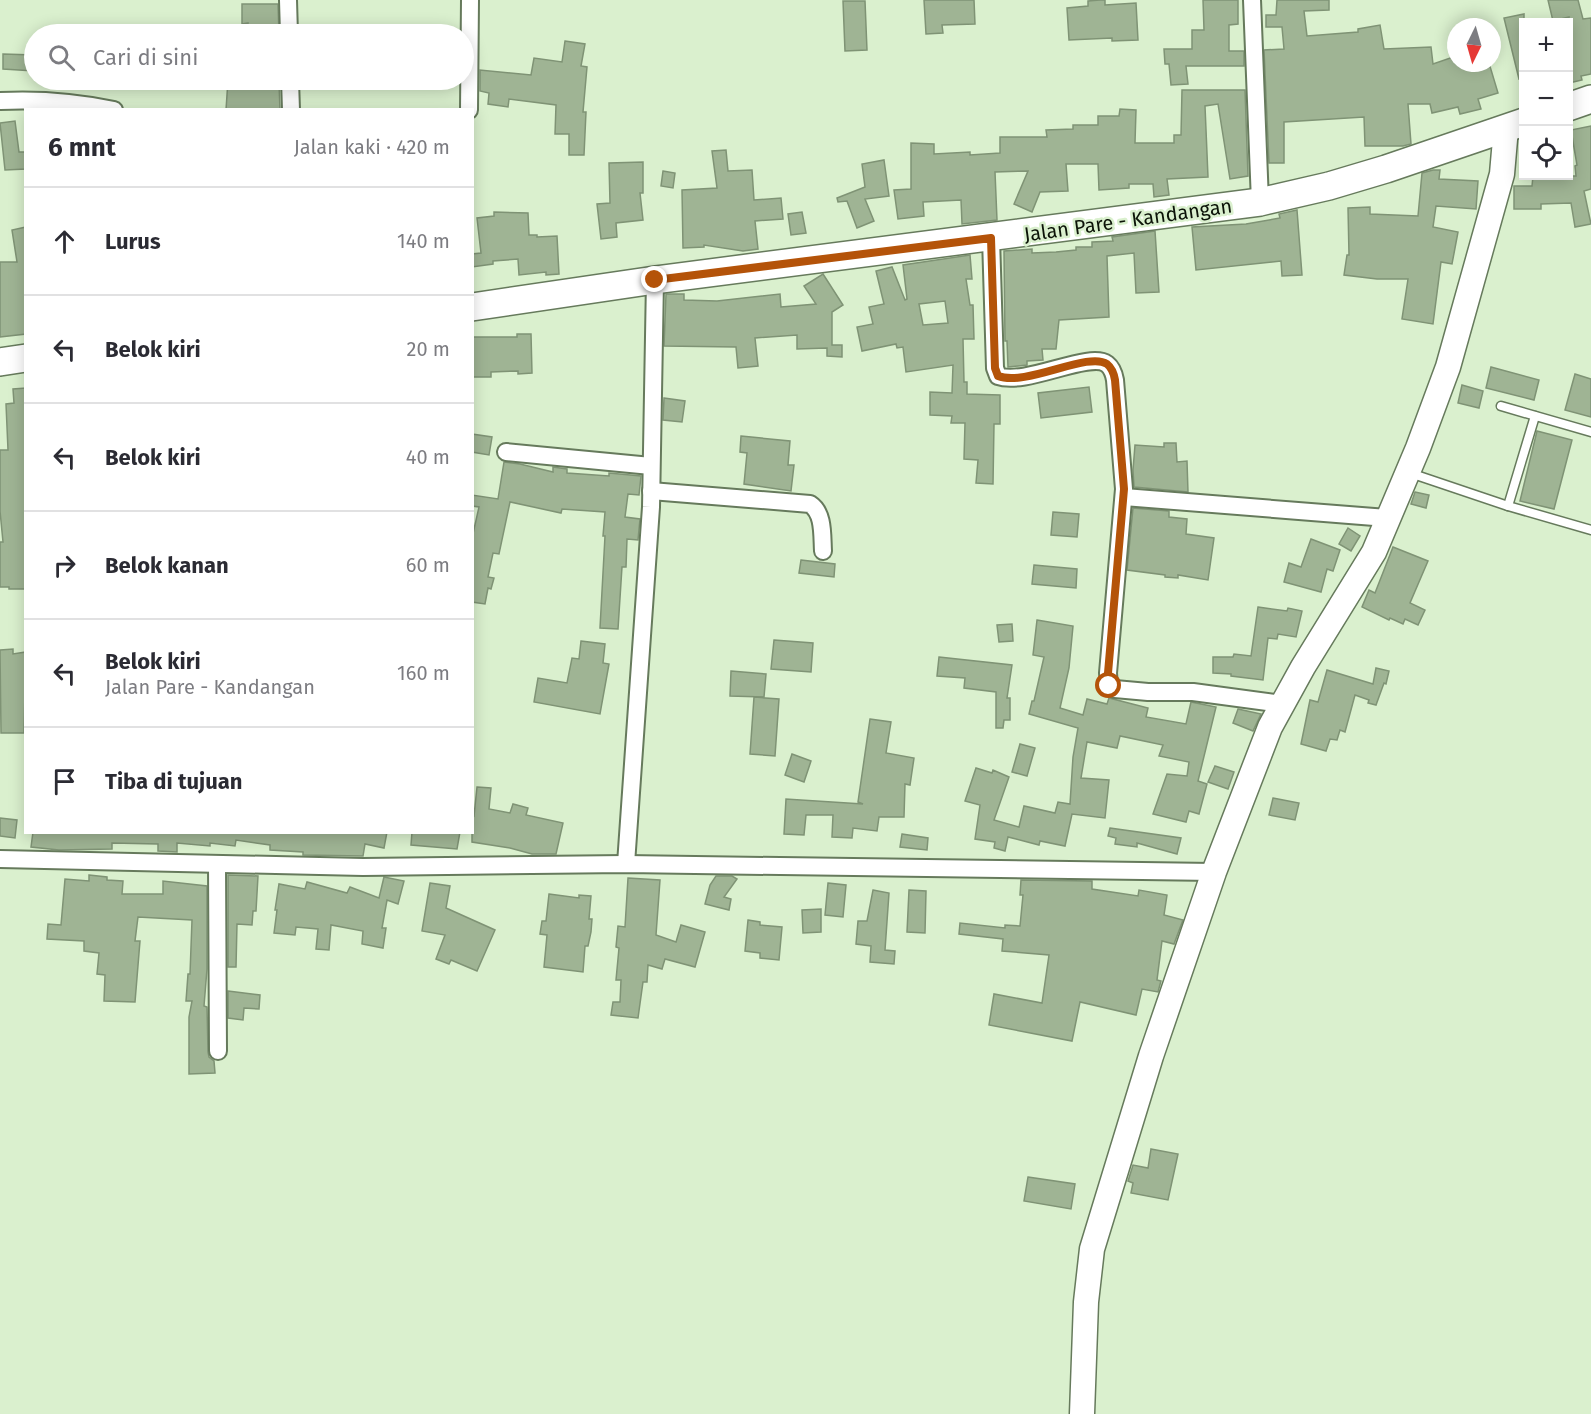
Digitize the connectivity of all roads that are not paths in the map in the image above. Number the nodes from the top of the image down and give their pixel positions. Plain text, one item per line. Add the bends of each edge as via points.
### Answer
1 (288, 0) edge
2 (470, 0) edge
3 (1252, 0) edge
4 (289, 24) edge
5 (470, 24) edge
6 (290, 90) edge
7 (470, 90) edge
8 (1591, 99) edge
9 (0, 101) edge
10 (1573, 106) edge
11 (105, 108) edge
12 (291, 108) edge
13 (470, 108) edge
14 (1515, 125) edge
15 (1260, 202) junction
16 (991, 238) junction
17 (655, 280) junction
18 (474, 307) edge
19 (24, 358) edge
20 (0, 362) edge
21 (1501, 406) dead end
22 (1535, 416) junction
23 (1591, 432) edge
24 (506, 452) dead end
25 (651, 466) junction
26 (1407, 472) junction
27 (651, 491) junction
28 (1124, 496) junction
29 (1508, 506) junction
30 (1388, 518) junction
31 (1591, 530) edge
32 (823, 550) dead end
33 (1282, 704) junction
34 (0, 859) edge
35 (626, 864) junction
36 (218, 865) junction
37 (1214, 872) junction
38 (218, 1052) dead end
39 (1082, 1414) edge

1 - 4 street
2 - 5 street
3 - 15 street
6 - 12 street
7 - 13 street
8 - 10 main road
9 - 11 street via 78,102
14 - 15 main road, Jalan Pare - Kandangan via 1386,169
14 - 26 street via 1449,367
15 - 16 main road, Jalan Pare - Kandangan
16 - 17 main road, Jalan Pare - Kandangan
16 - 28 street via 996,374 1002,378 1019,377 1093,360 1107,364 1115,380
17 - 18 main road, Jalan Pare - Kandangan
17 - 25 street
19 - 20 main road
21 - 22 lane
22 - 23 lane
22 - 29 lane
24 - 25 street
25 - 27 street
26 - 29 lane
26 - 30 street
27 - 32 street via 810,504 819,515
27 - 35 street
28 - 30 street
28 - 33 street via 1109,686
29 - 31 lane
30 - 33 street via 1374,552
33 - 37 street
34 - 36 street
35 - 36 street
35 - 37 street
36 - 38 street
37 - 39 street via 1151,1056 1092,1249

